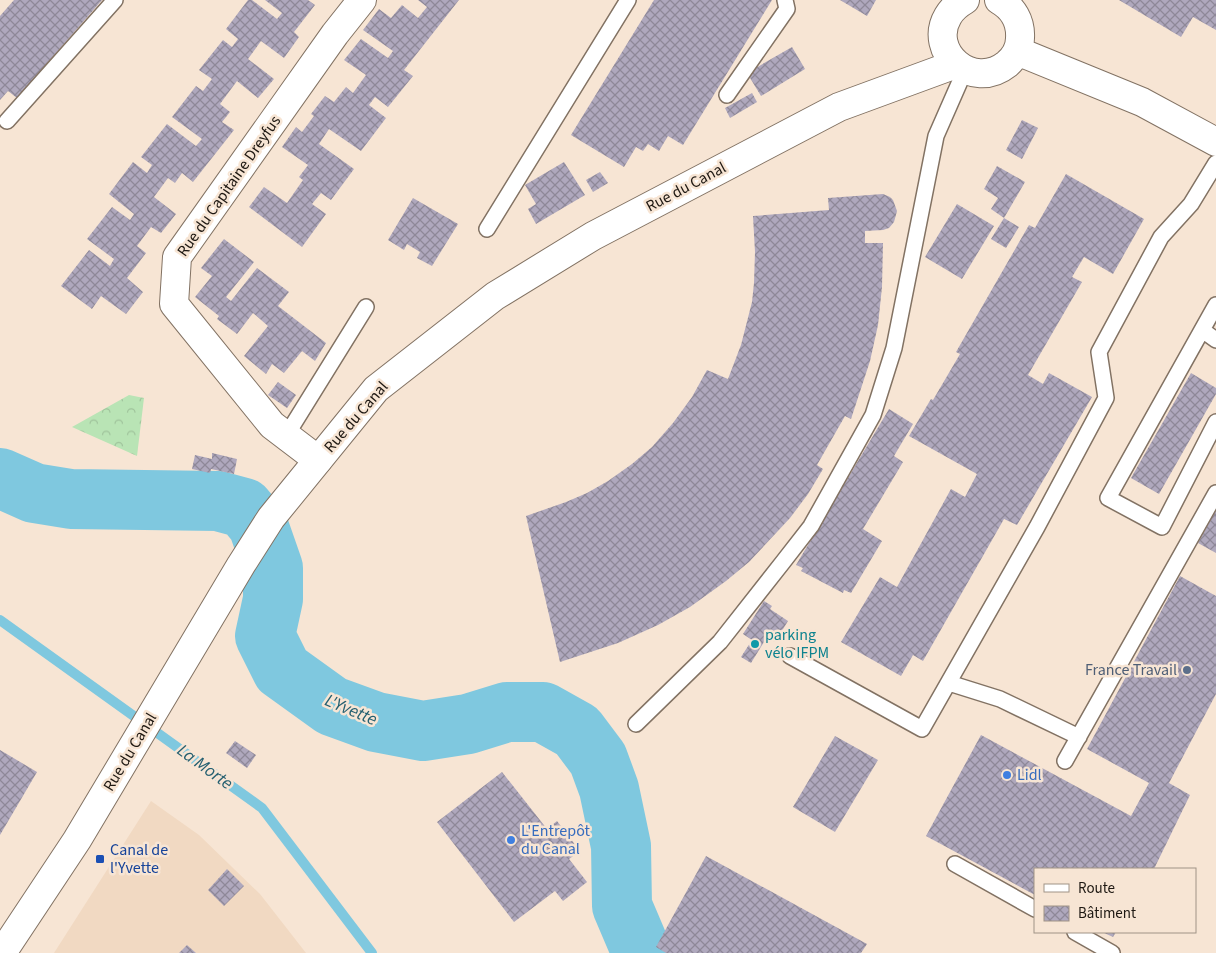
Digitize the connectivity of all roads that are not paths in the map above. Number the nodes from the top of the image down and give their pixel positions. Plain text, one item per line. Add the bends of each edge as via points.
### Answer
1 (115, 0) edge
2 (362, 0) edge
3 (628, 0) edge
4 (785, 0) edge
5 (964, 0) edge
6 (999, 0) edge
7 (1017, 51) junction
8 (961, 67) junction
9 (727, 95) dead end
10 (7, 121) dead end
11 (1216, 142) edge
12 (1216, 163) edge
13 (487, 228) dead end
14 (1216, 305) edge
15 (366, 307) dead end
16 (1202, 330) junction
17 (1216, 340) edge
18 (1216, 422) edge
19 (286, 436) junction
20 (318, 460) junction
21 (1216, 493) edge
22 (790, 656) dead end
23 (949, 683) junction
24 (636, 724) dead end
25 (1078, 737) junction
26 (1065, 761) dead end
27 (954, 864) dead end
28 (1034, 908) edge
29 (1077, 933) edge
30 (2, 953) edge
31 (1112, 953) edge

1 - 10 lane
2 - 19 street, Rue du Capitaine Dreyfus via 177,257 174,304 272,425
3 - 13 lane
4 - 9 lane via 787,9
5 - 8 street via 947,16 943,29 948,54
6 - 7 street via 1013,11 1018,20 1020,40
7 - 8 street via 1010,61 989,73 977,73
7 - 11 street via 1142,102
8 - 20 street, Rue du Canal via 839,107 593,236 495,296 376,389
8 - 24 lane via 936,136 894,348 873,415 811,526 789,555 720,642
12 - 23 lane via 1191,204 1161,237 1099,352 1106,398
14 - 16 lane
15 - 19 lane
16 - 17 lane
16 - 18 lane via 1108,498 1162,527
19 - 20 street, Rue du Capitaine Dreyfus
20 - 30 street, Rue du Canal via 271,518 77,840
21 - 25 lane
22 - 23 lane via 922,729
23 - 25 lane via 1000,699
25 - 26 lane
27 - 28 lane
29 - 31 lane

